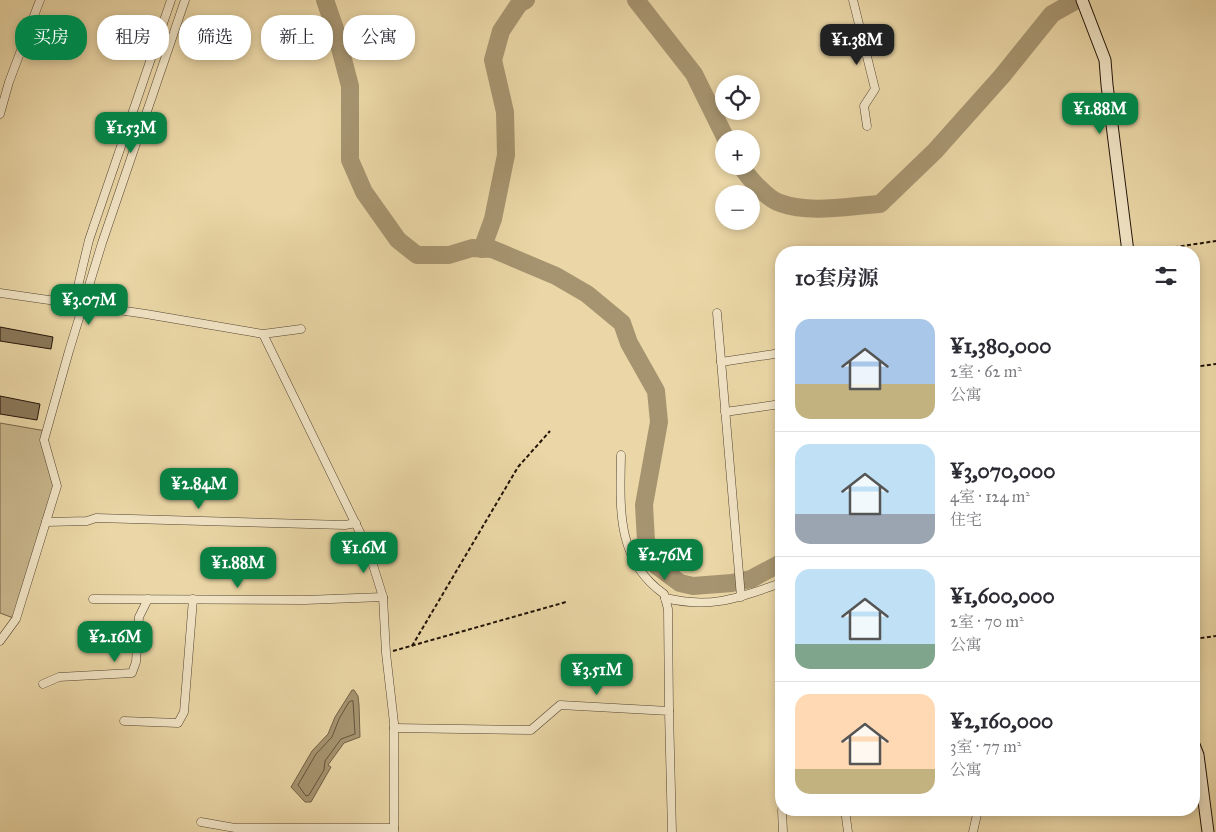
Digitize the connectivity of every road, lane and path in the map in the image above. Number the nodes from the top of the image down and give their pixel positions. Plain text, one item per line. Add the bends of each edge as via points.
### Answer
1 (40, 0) edge
2 (171, 0) edge
3 (185, 0) edge
4 (852, 0) edge
5 (1082, 0) edge
6 (0, 80) edge
7 (9, 82) junction
8 (0, 114) edge
9 (867, 126) dead end
10 (1216, 241) edge
11 (1127, 246) edge
12 (1182, 246) edge
13 (0, 293) edge
14 (74, 303) junction
15 (84, 305) junction
16 (717, 313) dead end
17 (301, 329) dead end
18 (263, 334) junction
19 (775, 354) edge
20 (721, 362) junction
21 (1216, 364) edge
22 (1200, 366) edge
23 (775, 405) edge
24 (725, 412) junction
25 (550, 431) dead end
26 (621, 455) dead end
27 (46, 522) junction
28 (356, 522) junction
29 (775, 585) edge
30 (383, 597) junction
31 (741, 597) junction
32 (665, 598) junction
33 (93, 599) dead end
34 (148, 599) junction
35 (193, 600) junction
36 (566, 602) dead end
37 (1216, 636) edge
38 (1200, 638) edge
39 (0, 641) edge
40 (412, 646) junction
41 (386, 653) junction
42 (43, 684) dead end
43 (669, 711) junction
44 (124, 721) dead end
45 (394, 728) junction
46 (1200, 769) edge
47 (782, 816) edge
48 (847, 816) edge
49 (977, 816) edge
50 (201, 822) dead end
51 (1208, 826) edge
52 (234, 830) edge
53 (394, 830) edge
54 (672, 832) edge
55 (783, 832) edge
56 (848, 832) edge
57 (973, 832) edge

1 - 7 street
2 - 14 street via 89,240
3 - 15 street
4 - 9 street via 875,89 864,106
5 - 11 street via 1105,60
6 - 7 street
7 - 8 street
10 - 12 path
13 - 14 street
14 - 15 street
15 - 18 street
15 - 27 street via 44,440 57,486
16 - 20 street
17 - 18 street
18 - 28 street
19 - 20 street
20 - 24 street
21 - 22 path
23 - 24 street
24 - 31 street
25 - 40 path via 518,467
26 - 32 street via 622,525 634,564
27 - 28 street via 96,518 345,525
27 - 39 street via 16,619
28 - 30 street
29 - 31 street
30 - 35 street
30 - 41 street
31 - 32 street via 727,602 686,603
32 - 43 street
33 - 34 street
34 - 35 street
34 - 42 street via 139,617 136,662 132,673 59,678
35 - 44 street via 184,712 178,723
36 - 40 path
37 - 38 path
40 - 41 path
41 - 45 street
43 - 45 street via 560,705 532,730
43 - 54 street
45 - 53 street
46 - 51 street
47 - 55 street
48 - 56 street
49 - 57 street
50 - 52 street
52 - 53 street

